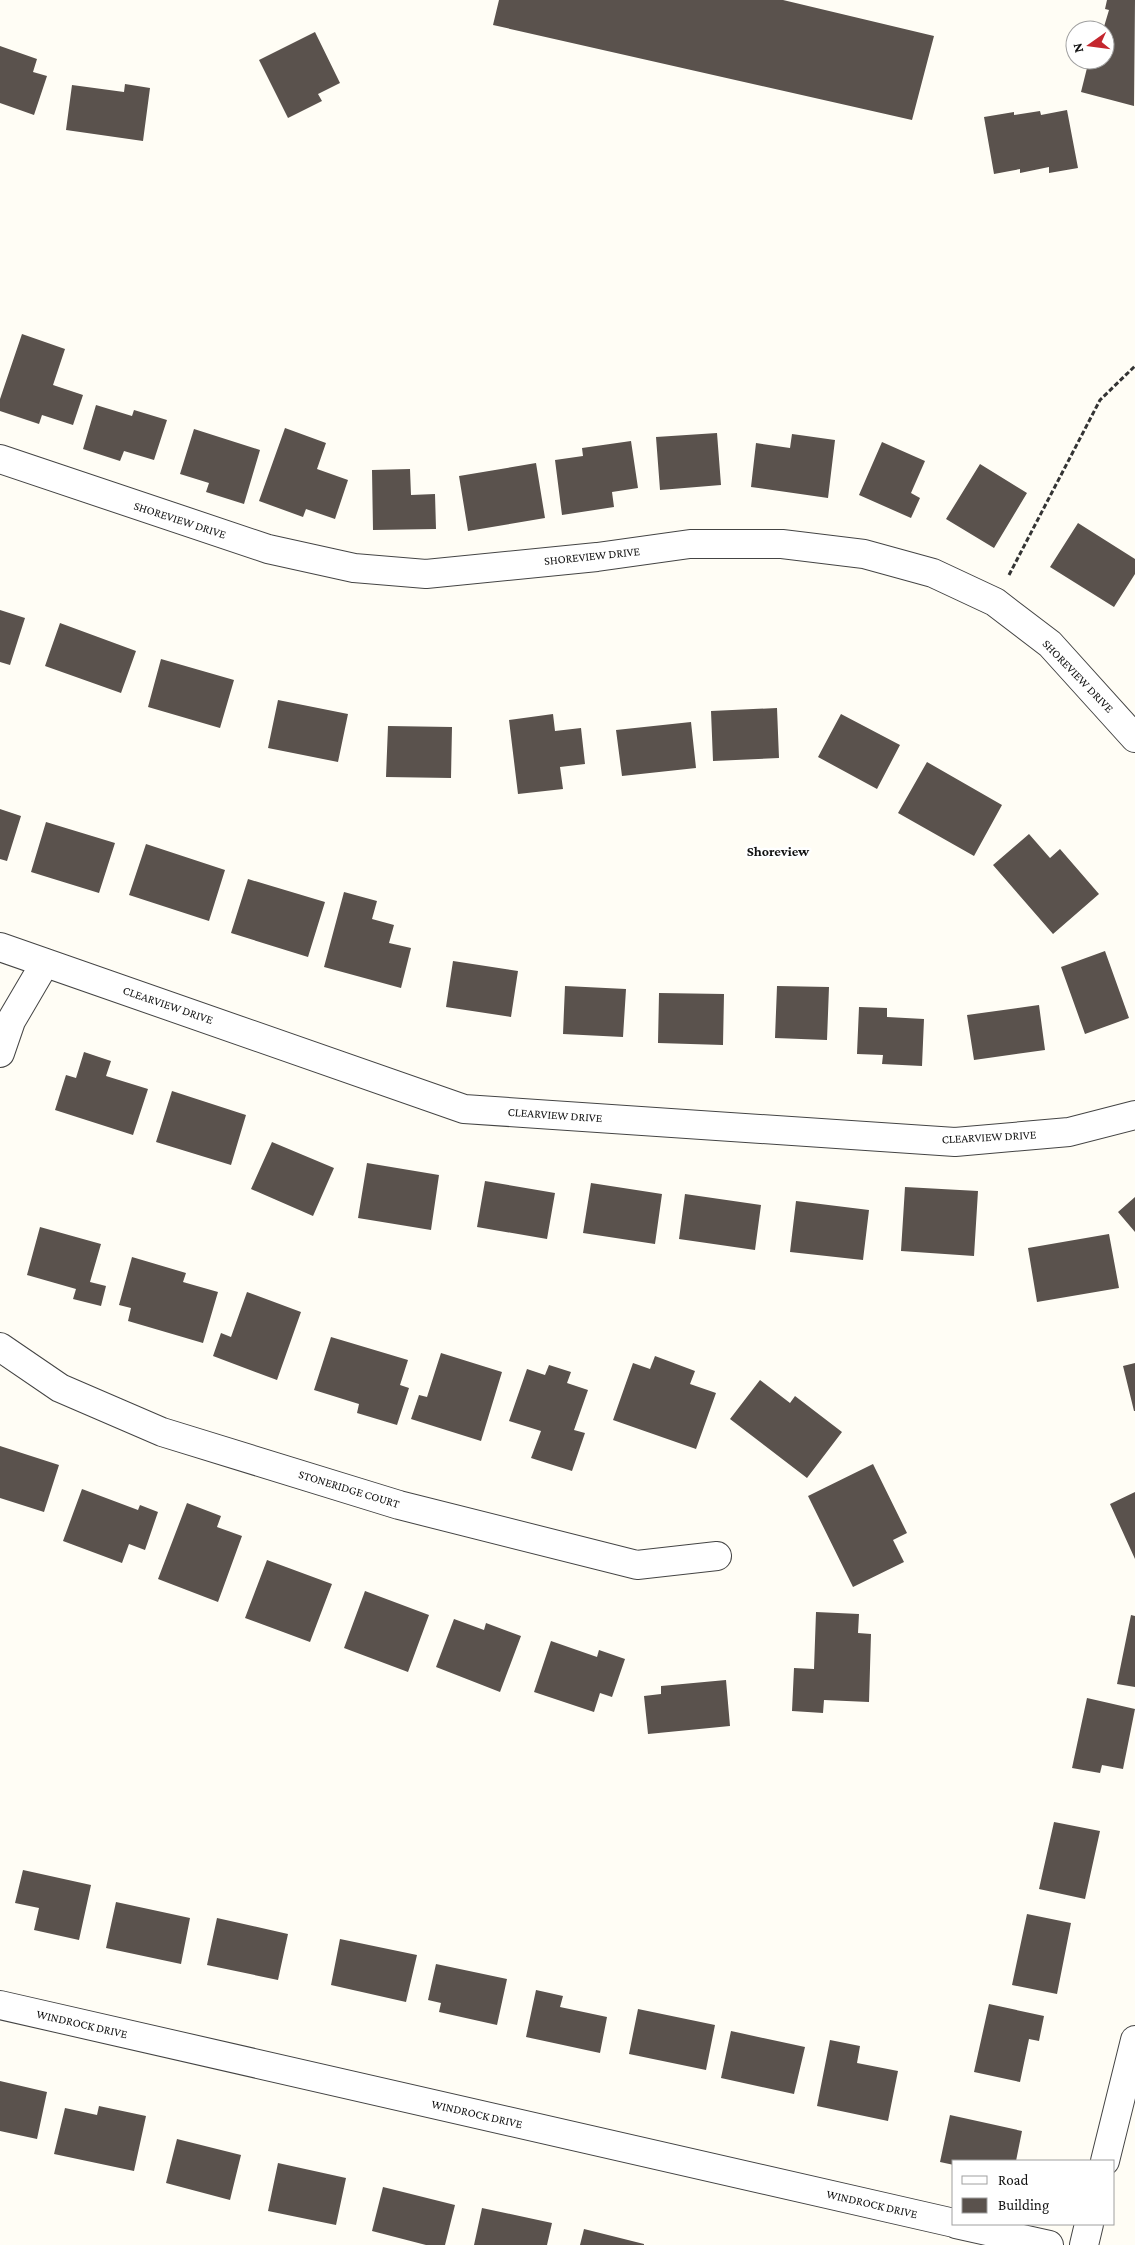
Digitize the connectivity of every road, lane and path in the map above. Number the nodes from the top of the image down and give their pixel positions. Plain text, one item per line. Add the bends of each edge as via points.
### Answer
1 (1135, 366) edge
2 (0, 459) edge
3 (995, 602) junction
4 (1135, 738) edge
5 (0, 947) edge
6 (45, 964) junction
7 (0, 1052) edge
8 (1135, 1115) edge
9 (0, 1347) edge
10 (717, 1556) dead end
11 (0, 2005) edge
12 (1135, 2040) edge
13 (1104, 2160) edge
14 (952, 2223) edge
15 (959, 2225) edge
16 (1089, 2225) edge
17 (1049, 2245) edge
18 (1084, 2245) edge

1 - 3 path via 1100,400
2 - 3 street, SHOREVIEW DRIVE via 268,550 354,568 426,574 690,544 782,544 864,554 933,573
3 - 4 street, SHOREVIEW DRIVE via 1050,644
5 - 6 street, CLEARVIEW DRIVE
6 - 7 street via 11,1021
6 - 8 street, CLEARVIEW DRIVE via 464,1109 955,1142 1069,1132
9 - 10 street, STONERIDGE COURT via 60,1388 162,1432 400,1505 637,1565
11 - 14 street, WINDROCK DRIVE
12 - 13 street
15 - 17 street, WINDROCK DRIVE
16 - 18 street

